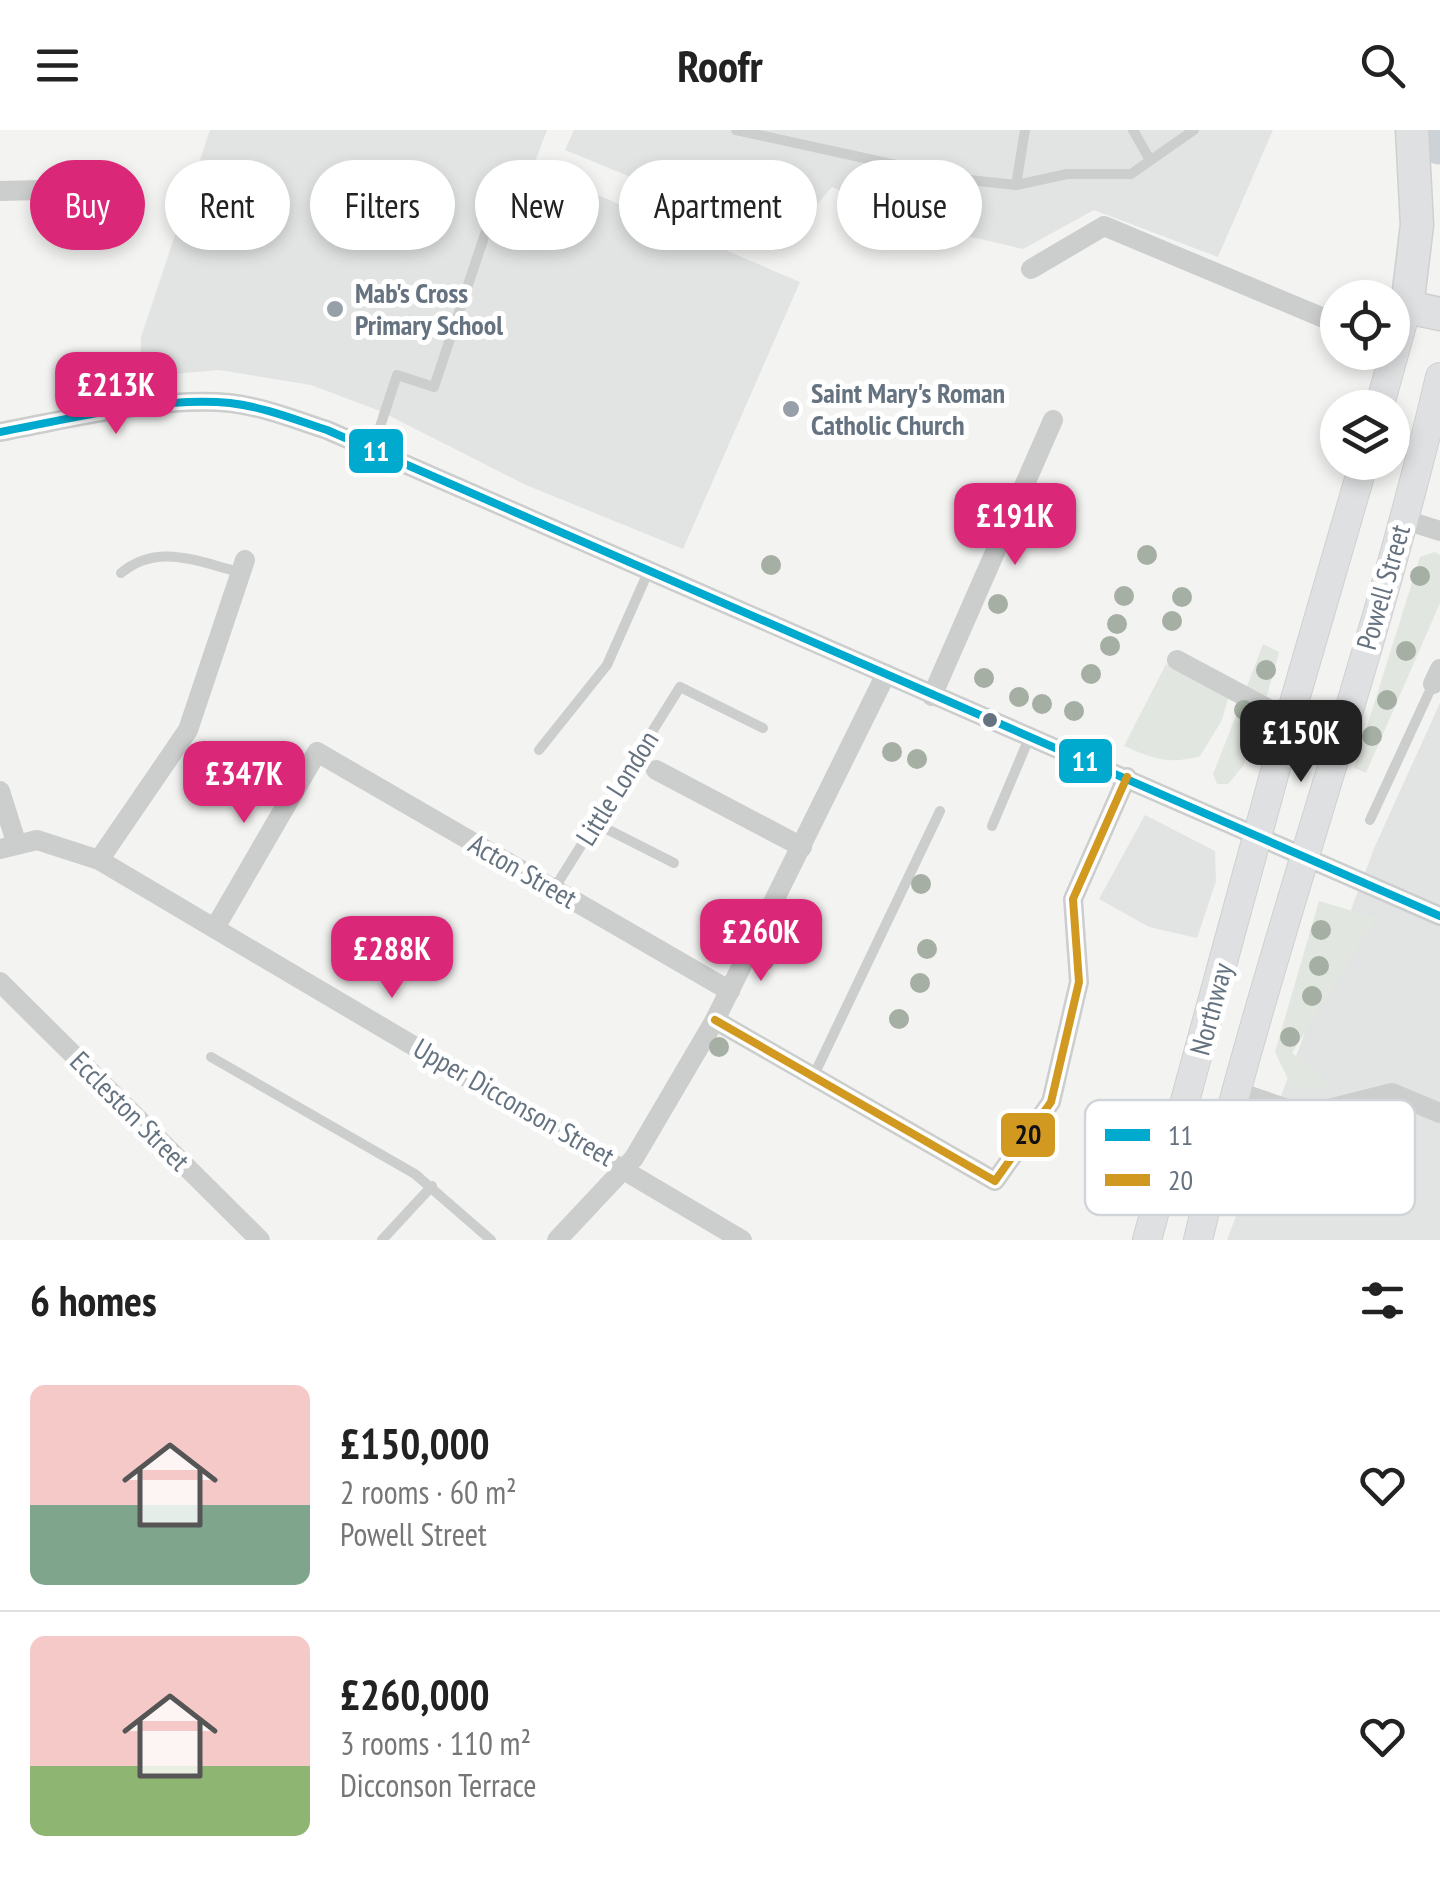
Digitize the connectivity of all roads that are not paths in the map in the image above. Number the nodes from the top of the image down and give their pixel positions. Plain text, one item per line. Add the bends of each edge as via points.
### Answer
1 (736, 130) edge
2 (1025, 130) edge
3 (1134, 130) edge
4 (1170, 130) edge
5 (1194, 130) edge
6 (1414, 138) edge
7 (1178, 141) junction
8 (1150, 160) junction
9 (1016, 185) junction
10 (30, 190) edge
11 (0, 191) edge
12 (480, 250) edge
13 (1426, 269) edge
14 (1031, 270) dead end
15 (1410, 300) edge
16 (1410, 307) edge
17 (1440, 314) edge
18 (1320, 316) edge
19 (1440, 377) edge
20 (1436, 405) edge
21 (1053, 420) dead end
22 (0, 432) edge
23 (373, 448) junction
24 (1359, 480) edge
25 (1402, 519) junction
26 (1440, 532) edge
27 (242, 566) joint
28 (649, 569) junction
29 (121, 573) dead end
30 (1177, 660) dead end
31 (886, 674) junction
32 (1436, 677) edge
33 (932, 696) junction
34 (1288, 720) junction
35 (763, 728) dead end
36 (1030, 736) junction
37 (539, 750) dead end
38 (656, 770) dead end
39 (1126, 777) junction
40 (0, 791) edge
41 (940, 811) dead end
42 (1370, 820) dead end
43 (595, 823) junction
44 (992, 826) dead end
45 (1258, 836) junction
46 (8, 846) edge
47 (802, 847) junction
48 (1308, 855) junction
49 (99, 860) junction
50 (674, 864) dead end
51 (554, 889) junction
52 (1440, 916) edge
53 (216, 926) junction
54 (0, 982) edge
55 (730, 991) junction
56 (715, 1020) junction
57 (211, 1056) dead end
58 (814, 1075) junction
59 (1235, 1091) junction
60 (1185, 1100) edge
61 (1233, 1100) edge
62 (1262, 1100) edge
63 (1363, 1100) edge
64 (1409, 1100) edge
65 (1415, 1103) edge
66 (1440, 1113) edge
67 (627, 1168) junction
68 (432, 1186) junction
69 (1154, 1215) edge
70 (1204, 1215) edge
71 (260, 1240) edge
72 (382, 1240) edge
73 (491, 1240) edge
74 (557, 1240) edge
75 (742, 1240) edge
76 (1147, 1240) edge
77 (1198, 1240) edge

1 - 9 lane
2 - 9 lane
3 - 8 lane
4 - 7 lane
5 - 7 lane
6 - 13 highway
7 - 8 lane
8 - 9 lane via 1131,174 1066,174
10 - 11 street
12 - 23 lane via 434,387 397,376
13 - 15 highway
14 - 18 street via 1104,226
16 - 17 highway
19 - 20 main road, Powell Street
20 - 25 main road, Powell Street
21 - 33 street
22 - 23 street via 107,413 230,403
23 - 28 street
24 - 34 main road, Powell Street
25 - 26 street
25 - 48 main road, Powell Street
27 - 29 lane via 159,554
27 - 49 street via 188,730
28 - 31 street
28 - 37 lane via 606,665
30 - 34 street
31 - 33 street
31 - 47 street
32 - 42 lane
33 - 36 street
34 - 45 main road, Powell Street
35 - 43 lane, Little London via 680,687
36 - 39 street
36 - 44 lane
38 - 47 street
39 - 45 street
39 - 58 street via 1072,899 1079,982 1050,1102 996,1182
40 - 46 street
41 - 58 lane
43 - 50 lane
43 - 51 lane, Little London
45 - 48 street
45 - 60 main road, Northway
46 - 49 street, Upper Dicconson Street via 61,845
47 - 55 street
48 - 52 street
48 - 59 main road, Northway
49 - 53 street, Upper Dicconson Street
51 - 53 street, Acton Street via 316,752
51 - 55 street, Acton Street
53 - 67 street, Upper Dicconson Street
54 - 71 street, Eccleston Street
55 - 56 street
56 - 58 street
56 - 67 street
57 - 68 lane
59 - 61 main road, Northway
59 - 62 street
63 - 64 street via 1392,1093
65 - 66 street
67 - 74 street
67 - 75 street, Upper Dicconson Street
68 - 72 lane
68 - 73 lane
69 - 76 main road, Northway
70 - 77 main road, Northway

